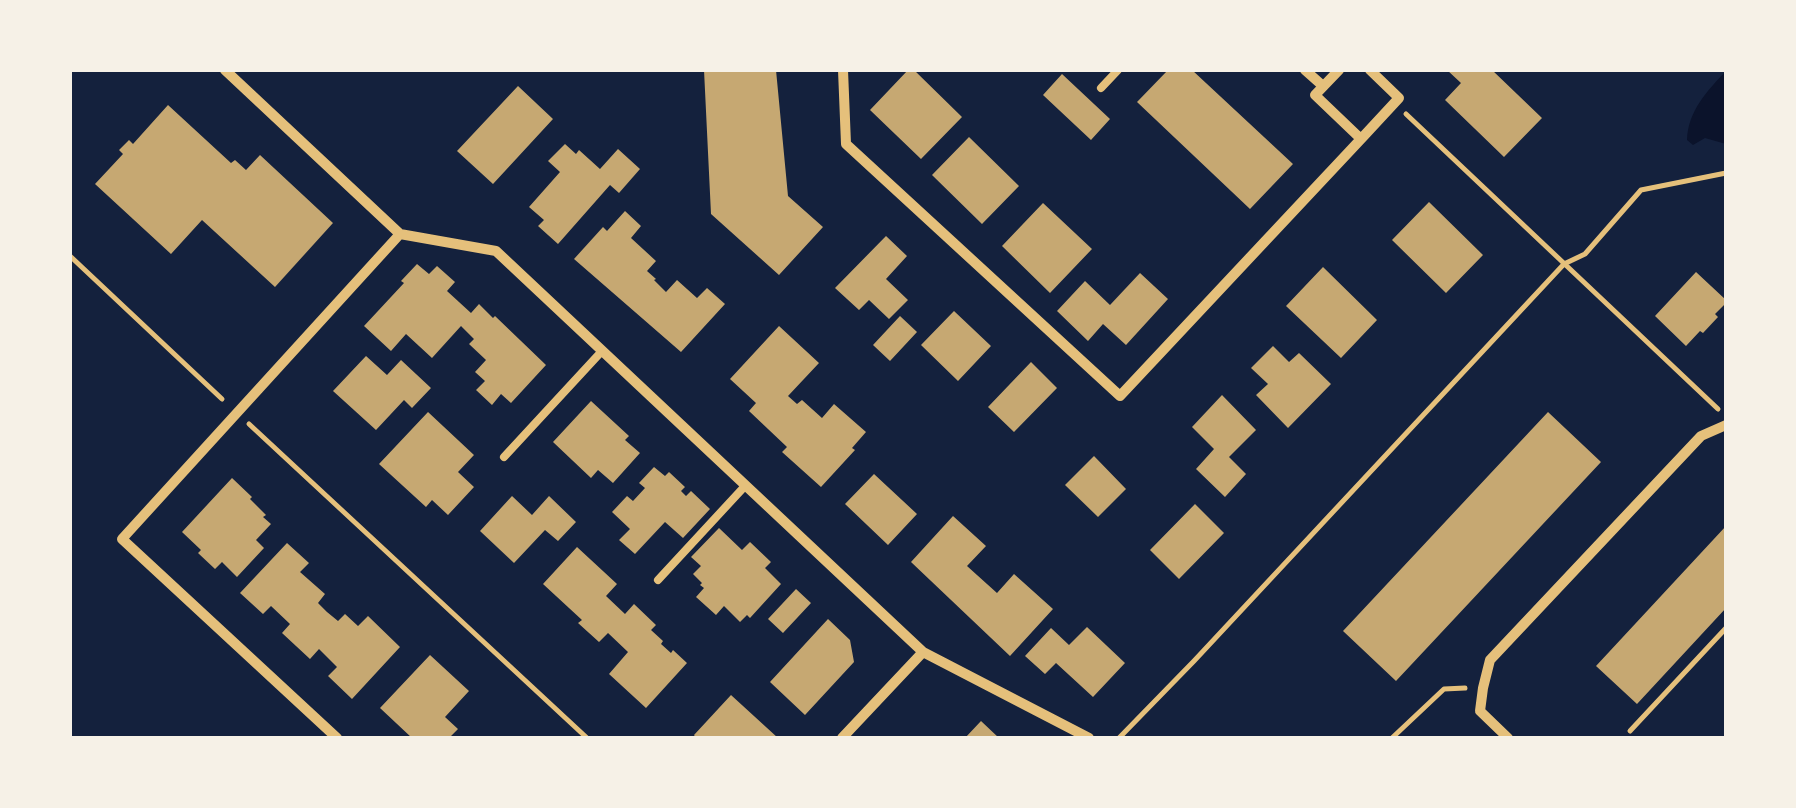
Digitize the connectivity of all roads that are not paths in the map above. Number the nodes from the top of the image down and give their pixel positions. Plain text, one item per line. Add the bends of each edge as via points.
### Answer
1 (224, 70) edge
2 (843, 70) edge
3 (1118, 70) edge
4 (1305, 70) edge
5 (1339, 70) edge
6 (1370, 70) edge
7 (1323, 86) junction
8 (1101, 88) dead end
9 (1361, 139) junction
10 (400, 234) junction
11 (602, 351) junction
12 (1726, 425) edge
13 (504, 457) dead end
14 (745, 486) junction
15 (658, 580) dead end
16 (924, 652) junction
17 (337, 738) edge
18 (842, 738) edge
19 (1089, 738) edge
20 (1508, 738) edge

1 - 10 street
2 - 9 street via 846,144 1120,396
3 - 8 lane
4 - 7 street
5 - 7 street
6 - 9 street via 1399,98
7 - 9 street via 1316,96
10 - 11 street via 496,251
10 - 17 street via 122,539
11 - 13 lane
11 - 14 street
12 - 20 street via 1700,436 1490,660 1480,711
14 - 15 lane
14 - 16 street
16 - 18 street
16 - 19 street

